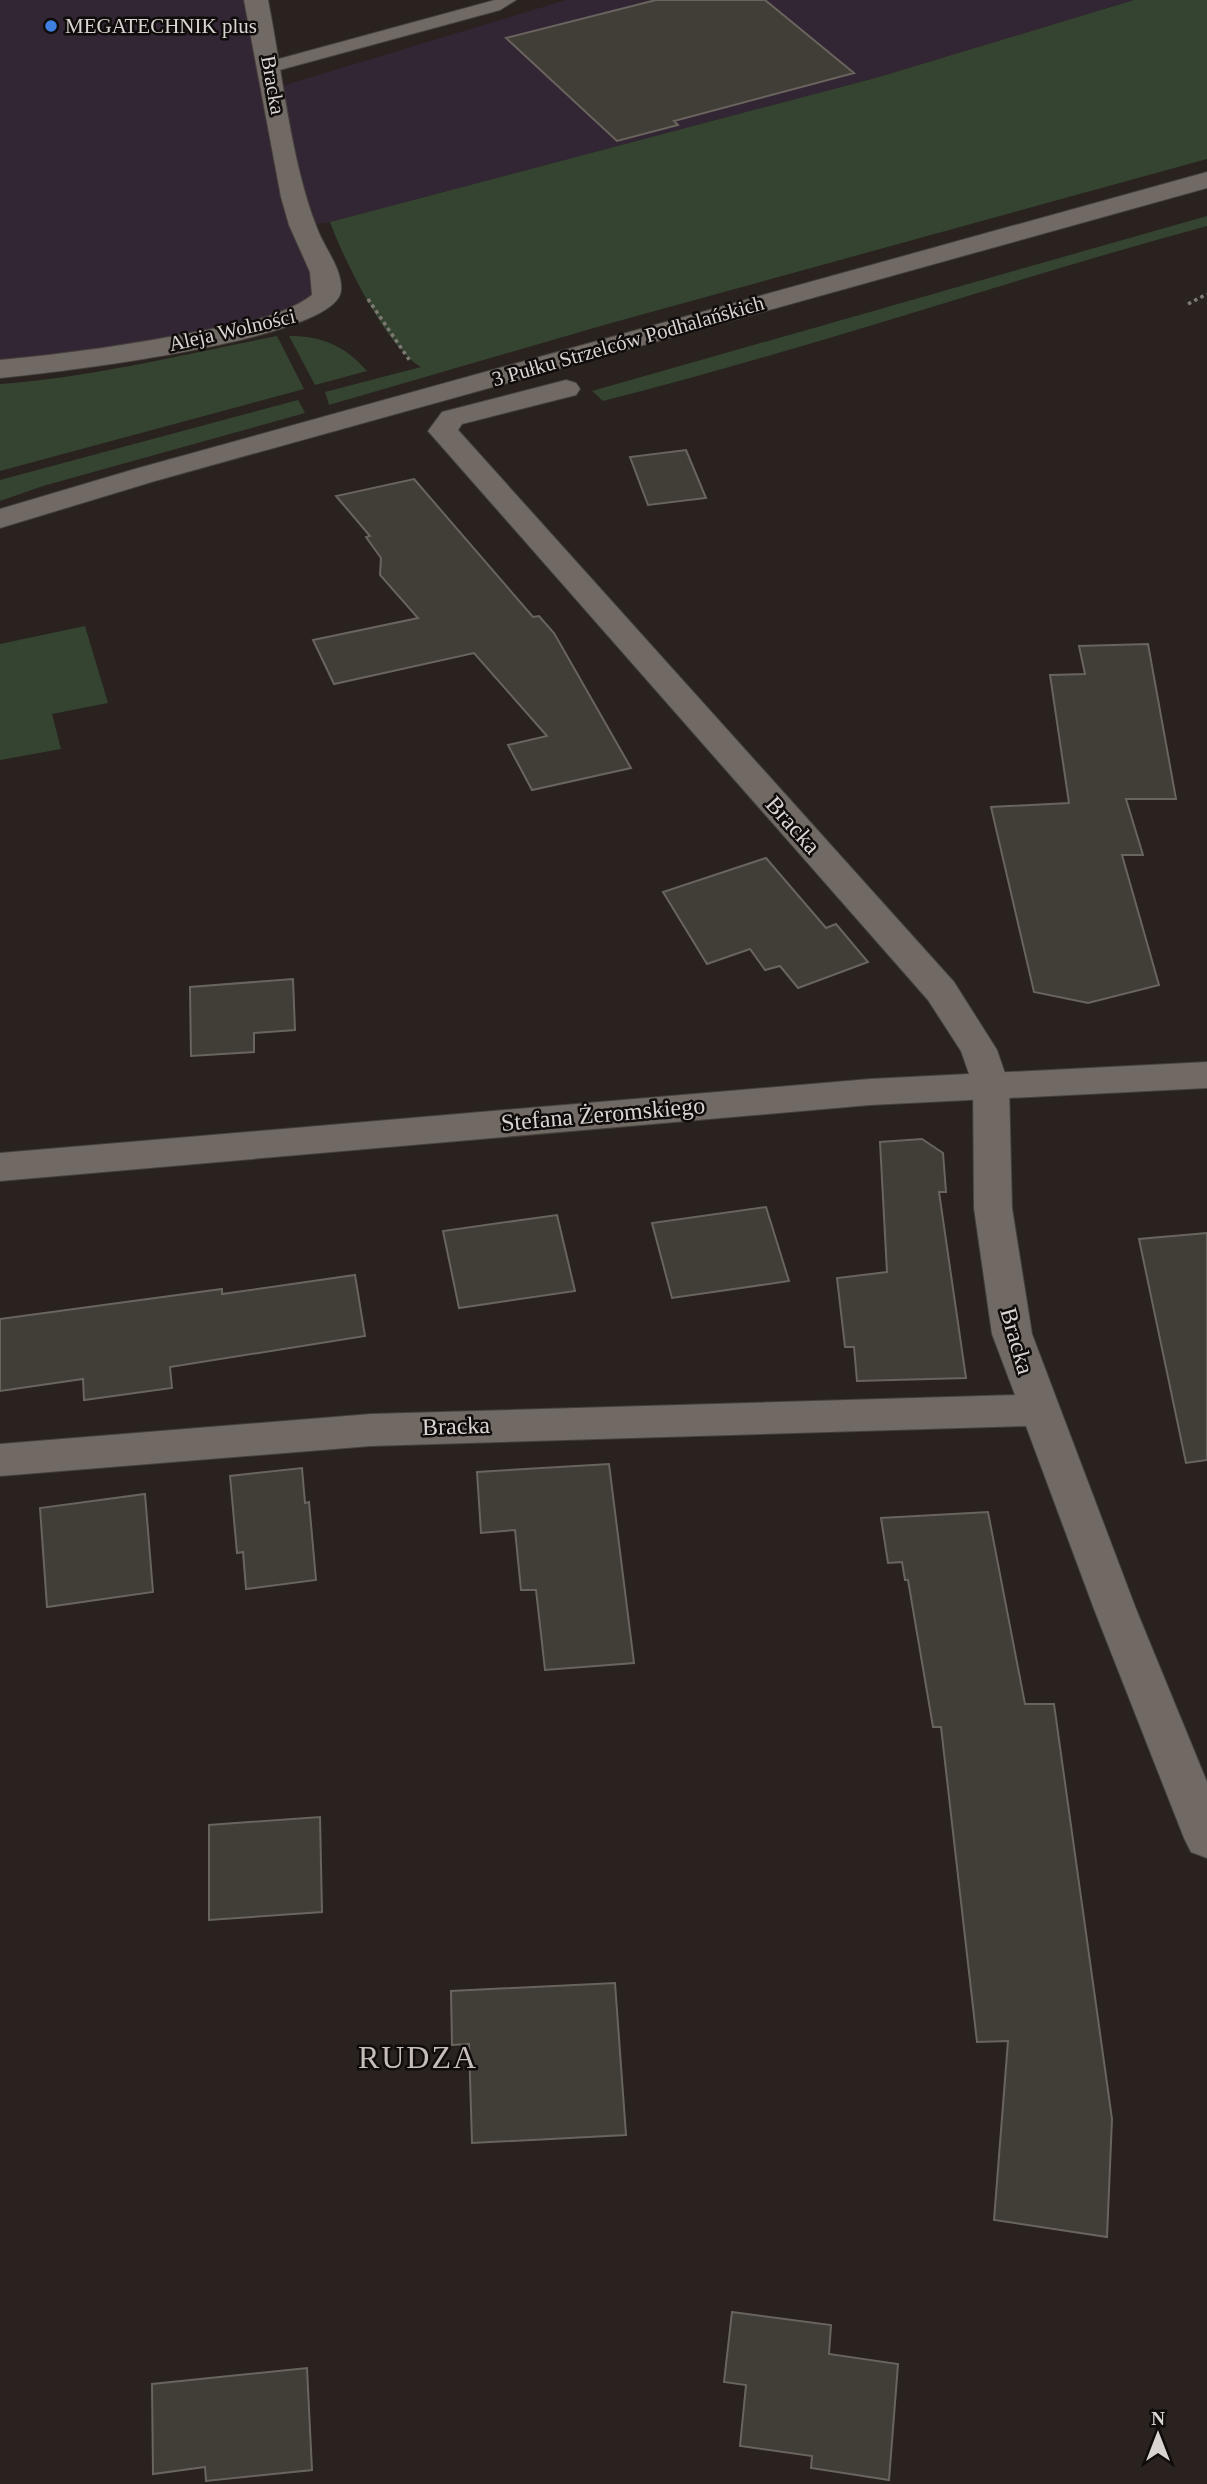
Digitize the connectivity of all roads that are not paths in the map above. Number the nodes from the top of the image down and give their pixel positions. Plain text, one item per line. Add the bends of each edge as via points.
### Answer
1 (256, 0) edge
2 (508, 0) edge
3 (270, 67) junction
4 (281, 129) joint
5 (1207, 180) edge
6 (0, 369) edge
7 (566, 389) dead end
8 (49, 505) junction
9 (0, 519) edge
10 (0, 532) edge
11 (1207, 1075) edge
12 (991, 1085) junction
13 (0, 1167) edge
14 (1039, 1410) junction
15 (0, 1460) edge
16 (1207, 1838) edge

1 - 3 street, Bracka
2 - 3 lane
3 - 4 street, Bracka
4 - 6 street, Aleja Wolności via 303,226 328,286 318,308 276,323 135,352
5 - 8 street, 3 Pułku Strzelców Podhalańskich
7 - 12 street, Bracka via 452,418 443,431 941,991 979,1050
8 - 9 street, 3 Pułku Strzelców Podhalańskich
8 - 10 street, 3 Pułku Strzelców Podhalańskich
11 - 12 street, Stefana Żeromskiego
12 - 13 street, Stefana Żeromskiego
12 - 14 street, Bracka via 993,1208 1005,1304
14 - 15 street, Bracka via 371,1430
14 - 16 street, Bracka

